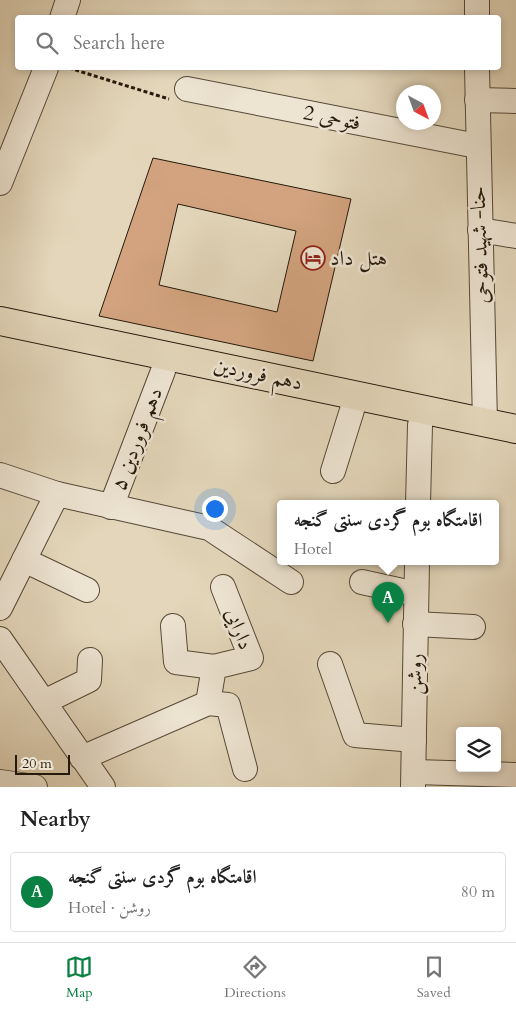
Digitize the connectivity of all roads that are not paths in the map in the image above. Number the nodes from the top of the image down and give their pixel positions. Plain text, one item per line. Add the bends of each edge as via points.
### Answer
1 (68, 0) edge
2 (477, 0) edge
3 (63, 15) edge
4 (477, 15) edge
5 (45, 70) edge
6 (477, 70) edge
7 (187, 89) road end
8 (477, 100) junction
9 (516, 101) edge
10 (477, 146) junction
11 (0, 183) edge
12 (480, 230) junction
13 (516, 236) edge
14 (0, 320) edge
15 (0, 340) edge
16 (163, 371) junction
17 (352, 410) junction
18 (485, 422) junction
19 (420, 425) junction
20 (516, 429) edge
21 (516, 446) edge
22 (333, 471) dead end
23 (0, 475) edge
24 (57, 494) junction
25 (418, 500) edge
26 (111, 507) junction
27 (24, 560) junction
28 (417, 565) edge
29 (291, 582) dead end
30 (362, 582) dead end
31 (223, 587) dead end
32 (87, 590) dead end
33 (416, 594) junction
34 (0, 608) edge
35 (415, 624) junction
36 (173, 626) dead end
37 (473, 627) dead end
38 (0, 641) edge
39 (90, 660) dead end
40 (330, 664) dead end
41 (214, 667) junction
42 (44, 702) junction
43 (208, 703) junction
44 (414, 740) junction
45 (82, 758) junction
46 (245, 769) dead end
47 (516, 774) edge
48 (413, 779) edge
49 (0, 782) edge
50 (35, 787) edge
51 (96, 787) edge

1 - 3 street
2 - 4 street
5 - 11 street
6 - 8 street, حنا- شهید فتوحی
7 - 10 street, فتوحی 2
8 - 9 street
8 - 10 street, حنا- شهید فتوحی
10 - 12 street, حنا- شهید فتوحی
12 - 13 street
12 - 18 street, حنا- شهید فتوحی
14 - 18 main road, دهم فروردین
15 - 16 main road, دهم فروردین
16 - 17 main road, دهم فروردین
16 - 26 street, دهم فروردین ۵
17 - 19 main road, دهم فروردین
17 - 22 street
18 - 20 main road, دهم فروردین
19 - 21 main road, دهم فروردین
19 - 25 street
23 - 24 street
24 - 26 street
24 - 27 street
26 - 29 street via 209,528
27 - 32 street
27 - 34 street
28 - 33 street, روشن
30 - 33 street
31 - 41 street, دارایی via 251,658
33 - 35 street, روشن
35 - 37 street
35 - 44 street, روشن
36 - 41 street via 176,662
38 - 42 street
39 - 42 street via 89,680
40 - 44 street via 355,735
41 - 43 street, دارایی
42 - 45 street
43 - 45 street
43 - 46 street via 228,705
44 - 48 street, روشن
45 - 51 street
47 - 48 street
49 - 50 street

